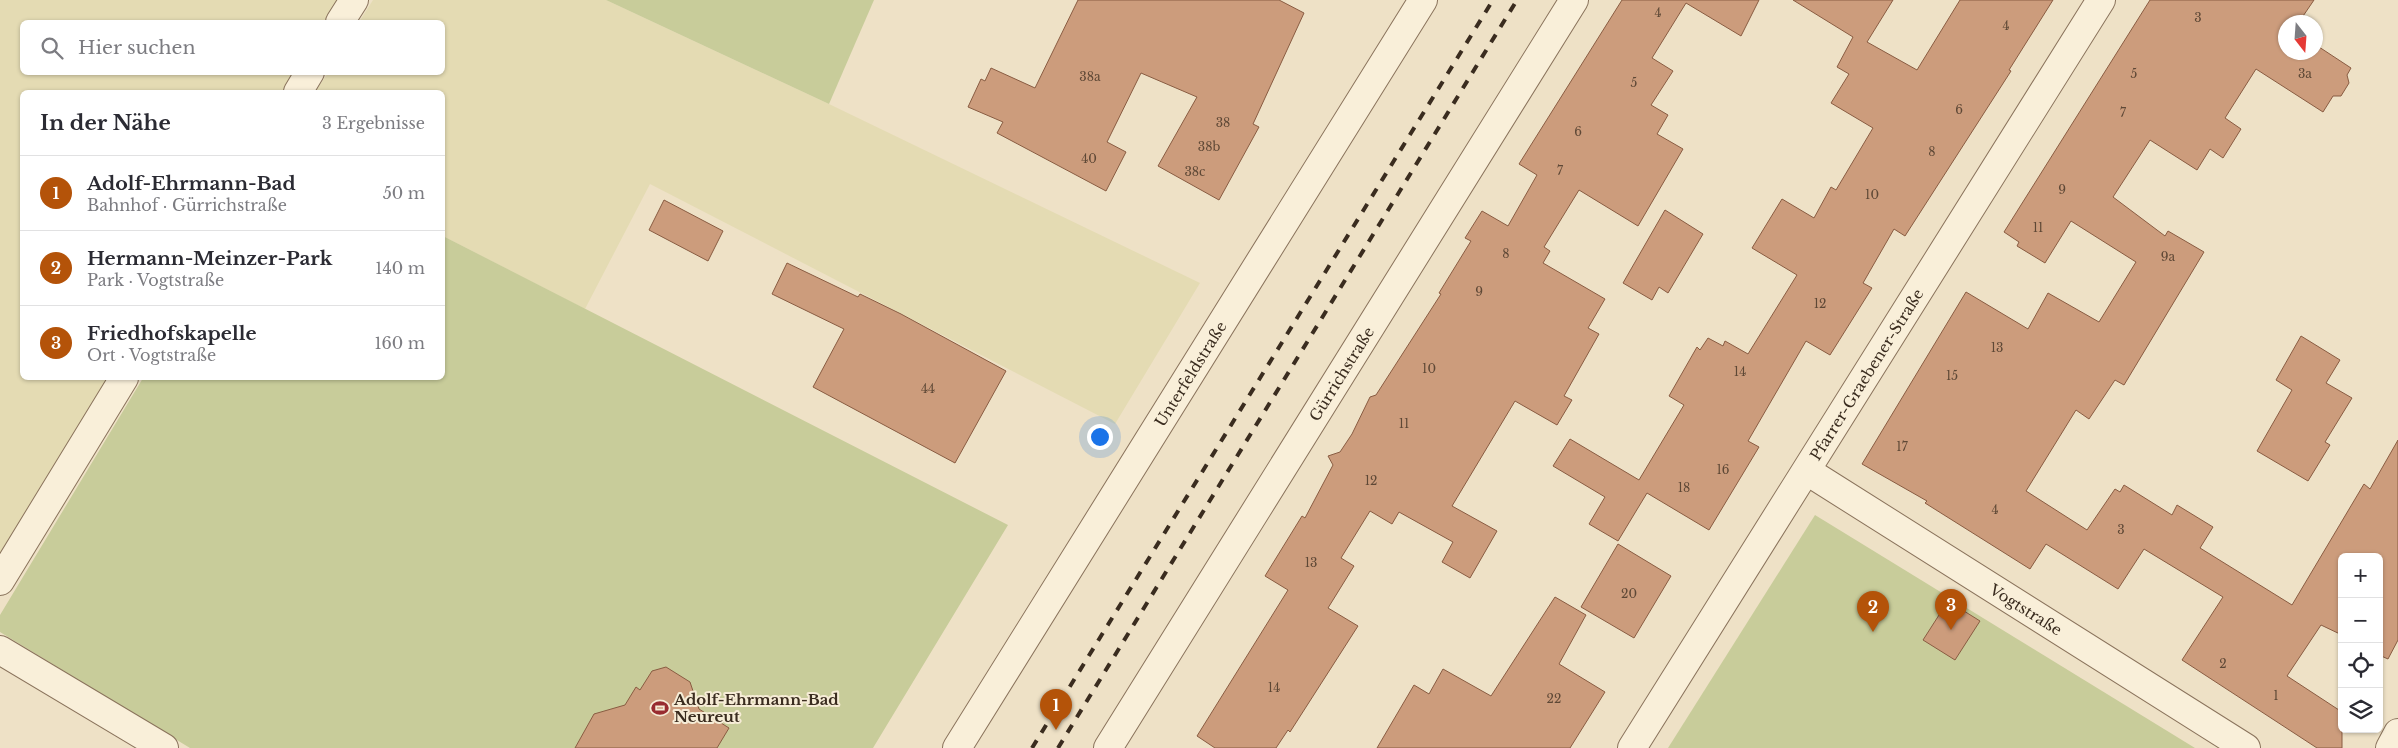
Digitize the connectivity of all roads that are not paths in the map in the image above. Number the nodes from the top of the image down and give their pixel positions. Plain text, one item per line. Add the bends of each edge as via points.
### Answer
1 (354, 0) edge
2 (1423, 0) edge
3 (1574, 0) edge
4 (2101, 0) edge
5 (341, 20) edge
6 (308, 75) edge
7 (299, 90) edge
8 (123, 380) edge
9 (1807, 471) junction
10 (0, 581) edge
11 (0, 650) edge
12 (2398, 733) edge
13 (164, 748) edge
14 (958, 748) edge
15 (1108, 748) edge
16 (1632, 748) edge
17 (2246, 748) edge
18 (2390, 748) edge

1 - 5 street
2 - 14 street, Unterfeldstraße
3 - 15 street, Gürrichstraße
4 - 9 street, Pfarrer-Graebener-Straße
6 - 7 street
8 - 10 street
9 - 16 street, Pfarrer-Graebener-Straße
9 - 17 street, Vogtstraße
11 - 13 street
12 - 18 street

